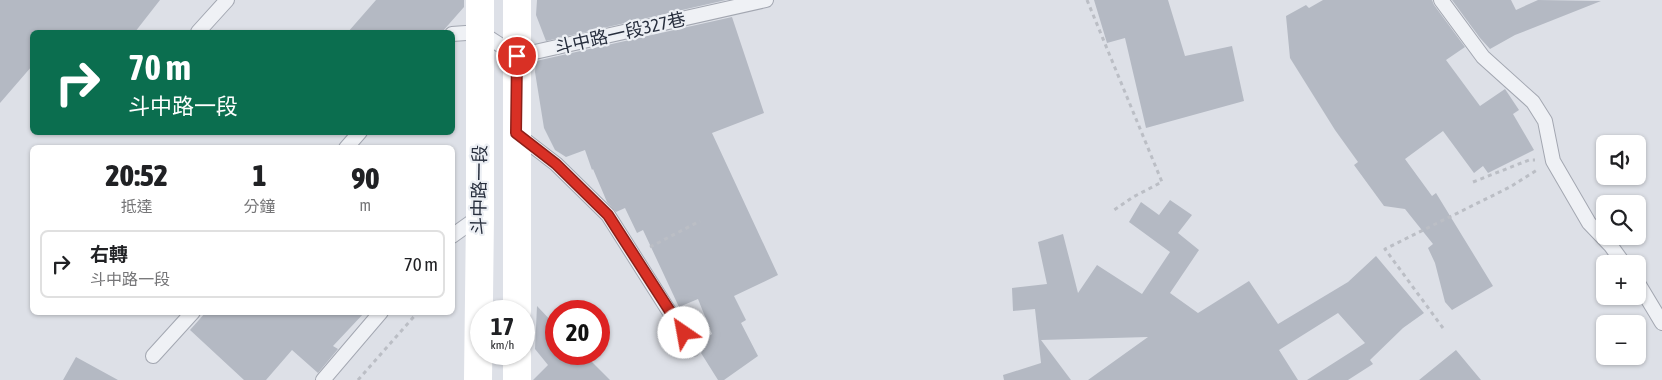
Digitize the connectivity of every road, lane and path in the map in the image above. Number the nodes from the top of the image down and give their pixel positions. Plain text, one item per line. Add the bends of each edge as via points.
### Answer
1 (227, 0) edge
2 (480, 0) edge
3 (517, 0) edge
4 (766, 0) edge
5 (1087, 0) edge
6 (1441, 0) edge
7 (200, 30) edge
8 (480, 32) junction
9 (455, 34) edge
10 (517, 56) junction
11 (516, 133) junction
12 (357, 135) edge
13 (349, 145) edge
14 (1553, 161) junction
15 (1474, 182) dead end
16 (1114, 210) dead end
17 (480, 216) junction
18 (700, 221) dead end
19 (455, 234) edge
20 (1618, 255) edge
21 (634, 256) junction
22 (1646, 297) edge
23 (517, 300) edge
24 (190, 315) edge
25 (377, 315) edge
26 (415, 315) edge
27 (1662, 323) edge
28 (1443, 328) dead end
29 (693, 349) dead end
30 (153, 356) dead end
31 (517, 365) edge
32 (323, 380) edge
33 (358, 380) edge
34 (478, 380) edge
35 (517, 380) edge

1 - 7 lane
2 - 8 main road, 斗中路一段
3 - 10 main road, 斗中路一段
4 - 10 lane, 斗中路一段327巷
5 - 16 path via 1162,182
6 - 14 lane via 1483,57 1533,102 1545,121
8 - 9 lane
8 - 10 lane
8 - 17 main road, 斗中路一段
10 - 11 main road, 斗中路一段
11 - 21 lane via 556,164 608,215
11 - 23 main road, 斗中路一段
12 - 13 lane
14 - 15 path via 1529,160
14 - 20 lane via 1589,223
14 - 28 path via 1510,187 1385,249
17 - 19 lane
17 - 34 main road, 斗中路一段
18 - 21 path
21 - 29 lane
22 - 27 lane
24 - 30 lane
25 - 32 lane
26 - 33 path
31 - 35 main road

